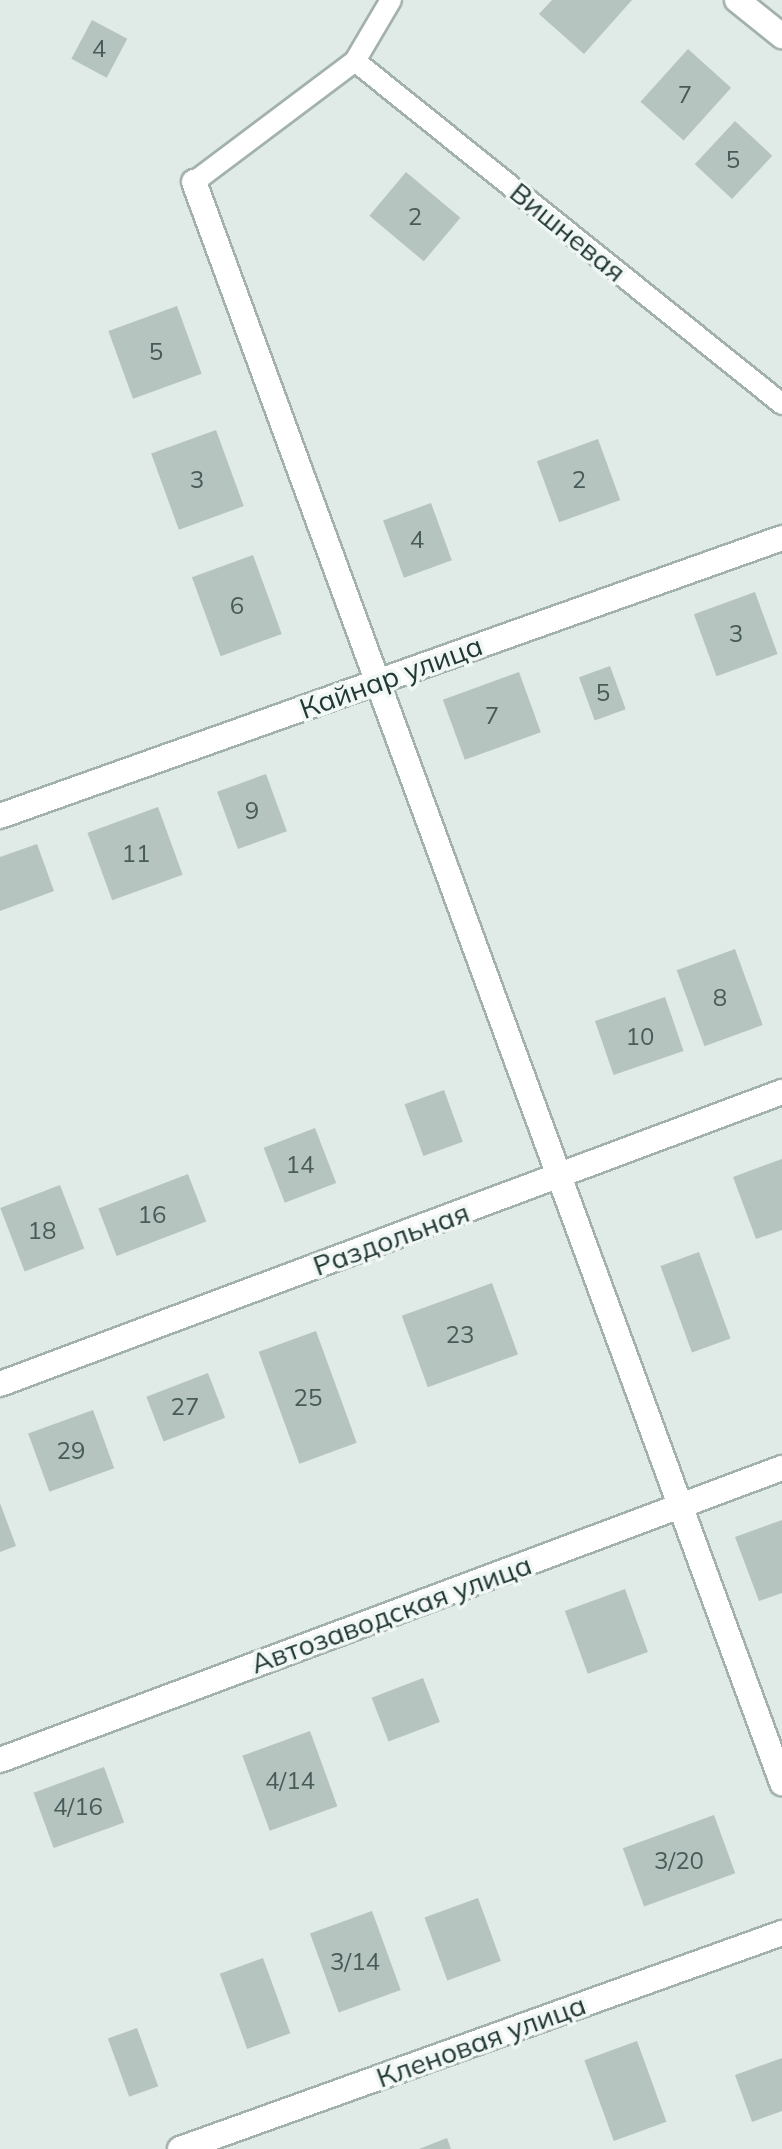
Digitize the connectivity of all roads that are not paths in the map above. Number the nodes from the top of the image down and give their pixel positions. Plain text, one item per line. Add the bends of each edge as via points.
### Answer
1 (391, 0) edge
2 (737, 0) edge
3 (782, 36) edge
4 (355, 61) junction
5 (194, 182) joint
6 (782, 404) edge
7 (782, 538) edge
8 (378, 682) junction
9 (0, 816) edge
10 (782, 1092) edge
11 (559, 1177) junction
12 (0, 1384) edge
13 (782, 1468) edge
14 (681, 1506) junction
15 (0, 1760) edge
16 (782, 1783) edge
17 (782, 1933) edge
18 (180, 2149) edge

1 - 4 lane
2 - 3 street
4 - 5 lane
4 - 6 lane, Вишневая
5 - 8 street
7 - 8 street, Кайнар улица
8 - 9 street, Кайнар улица
8 - 11 street
10 - 11 street, Раздольная
11 - 12 street, Раздольная
11 - 14 street
13 - 14 street, Автозаводская улица
14 - 15 street, Автозаводская улица
14 - 16 street
17 - 18 street, Кленовая улица

